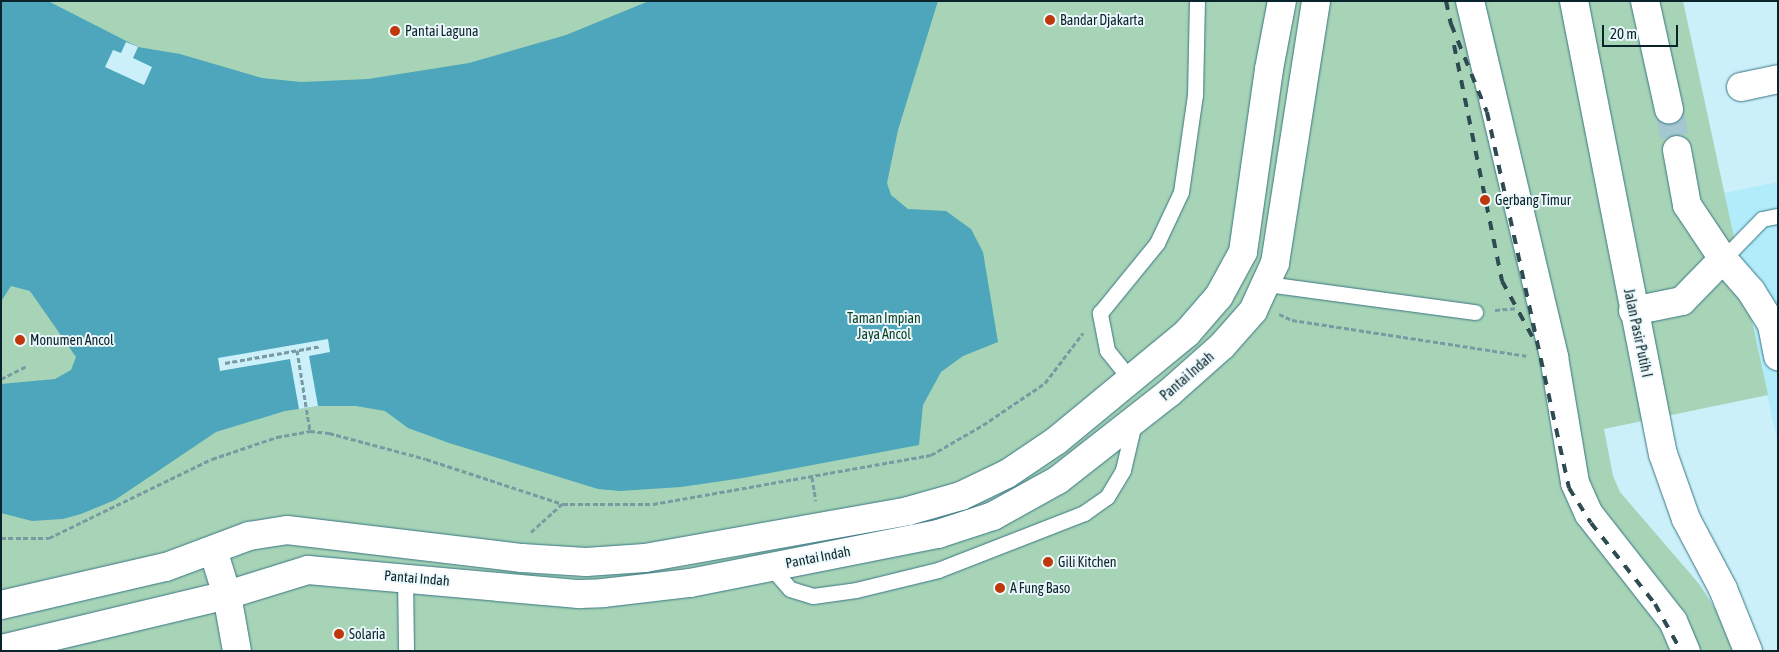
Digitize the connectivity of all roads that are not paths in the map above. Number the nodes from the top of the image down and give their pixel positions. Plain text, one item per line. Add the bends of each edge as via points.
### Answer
1 (1197, 1) edge
2 (1282, 1) edge
3 (1316, 1) edge
4 (1470, 1) edge
5 (1574, 1) edge
6 (1645, 1) edge
7 (1778, 79) edge
8 (1740, 87) dead end
9 (1668, 109) tunnel mouth
10 (1677, 150) tunnel mouth
11 (1778, 216) edge
12 (1723, 259) junction
13 (1262, 294) junction
14 (1633, 311) junction
15 (1475, 312) road end
16 (1778, 356) edge
17 (1131, 380) junction
18 (1135, 419) junction
19 (212, 550) junction
20 (770, 566) junction
21 (405, 576) junction
22 (227, 595) junction
23 (1, 605) edge
24 (1, 649) edge
25 (237, 651) edge
26 (406, 651) edge
27 (1686, 651) edge
28 (1748, 651) edge

1 - 17 lane via 1196,95 1181,192 1156,243 1100,313 1106,350
2 - 17 street, Pantai Indah via 1243,252 1219,296 1187,333
3 - 13 street, Pantai Indah via 1285,206
4 - 27 street via 1554,357 1575,483 1589,514 1673,620
5 - 14 street, Jalan Pasir Putih I
6 - 9 street
7 - 8 street
10 - 12 street via 1687,205
11 - 12 lane via 1762,219
12 - 14 street via 1682,301
12 - 16 street via 1751,290 1772,325
13 - 15 lane
13 - 18 street, Pantai Indah via 1222,346
14 - 28 street, Jalan Pasir Putih I via 1673,488 1723,589
17 - 19 street, Pantai Indah via 1056,441 1008,474 961,496 908,511 645,558 586,562 522,558 287,530 249,536
18 - 20 street, Pantai Indah via 1058,480 993,516 938,534
18 - 20 lane via 1123,470 1107,497 1084,513 938,570 856,590 813,596 790,589
19 - 22 street
19 - 23 street, Pantai Indah via 166,567
20 - 21 street, Pantai Indah via 690,583 579,594
21 - 22 street, Pantai Indah via 308,570
21 - 26 lane
22 - 24 street, Pantai Indah
22 - 25 street

